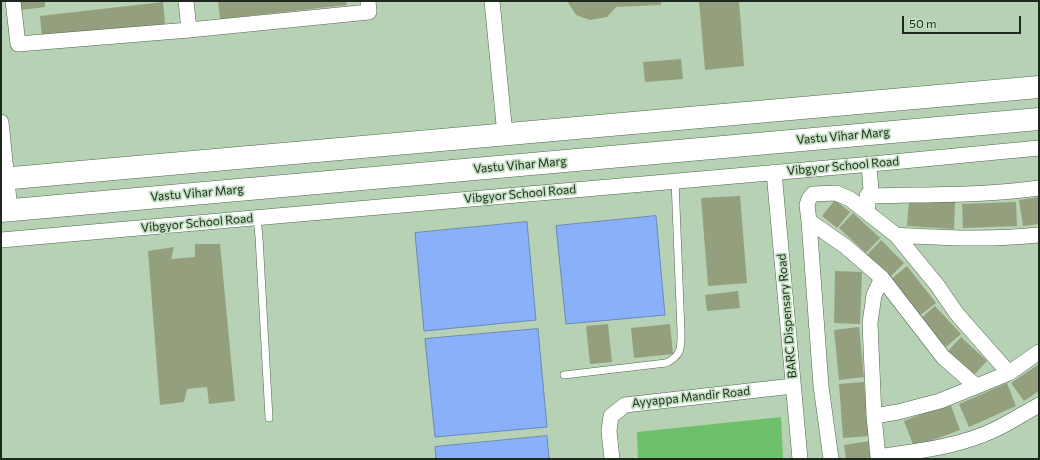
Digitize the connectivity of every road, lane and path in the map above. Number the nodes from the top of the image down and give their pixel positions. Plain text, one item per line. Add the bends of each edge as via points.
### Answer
1 (13, 1) edge
2 (186, 1) edge
3 (368, 1) edge
4 (492, 1) edge
5 (189, 30) junction
6 (1039, 87) edge
7 (1039, 119) edge
8 (1, 122) edge
9 (505, 134) junction
10 (1039, 148) edge
11 (865, 164) junction
12 (774, 172) junction
13 (4, 179) edge
14 (675, 180) junction
15 (1039, 188) edge
16 (867, 196) junction
17 (6, 210) edge
18 (868, 213) junction
19 (257, 218) junction
20 (809, 221) junction
21 (896, 235) junction
22 (1039, 235) edge
23 (1, 240) edge
24 (882, 278) junction
25 (1039, 352) edge
26 (1009, 373) junction
27 (564, 375) dead end
28 (793, 386) junction
29 (976, 386) junction
30 (1039, 405) edge
31 (874, 416) junction
32 (269, 418) dead end
33 (878, 458) edge
34 (612, 459) edge
35 (800, 459) edge
36 (831, 459) edge

1 - 5 street via 18,44
2 - 5 street
3 - 5 street via 369,12
4 - 9 street
6 - 9 main road
7 - 17 main road, Vastu Vihar Marg
8 - 13 street
9 - 13 main road
10 - 11 street, Vibgyor School Road
11 - 12 street, Vibgyor School Road
11 - 16 street via 864,191
12 - 14 street, Vibgyor School Road
12 - 28 street, BARC Dispensary Road
13 - 17 street
14 - 19 street, Vibgyor School Road
14 - 27 lane via 681,350 674,359 666,363
15 - 16 street via 954,195
16 - 18 street
18 - 20 street via 850,199 836,193 814,194 807,205
18 - 21 street
19 - 23 street, Vibgyor School Road
19 - 32 lane
20 - 24 street via 845,246
20 - 36 street via 821,386
21 - 22 street via 951,239
21 - 26 street via 957,314
24 - 29 street via 943,357
24 - 31 street via 874,295 870,323
25 - 26 street
26 - 29 street
28 - 34 street, Ayyappa Mandir Road via 625,405 611,416
28 - 35 street, BARC Dispensary Road
29 - 31 street via 940,401
30 - 33 street via 994,430 963,441
31 - 33 street

